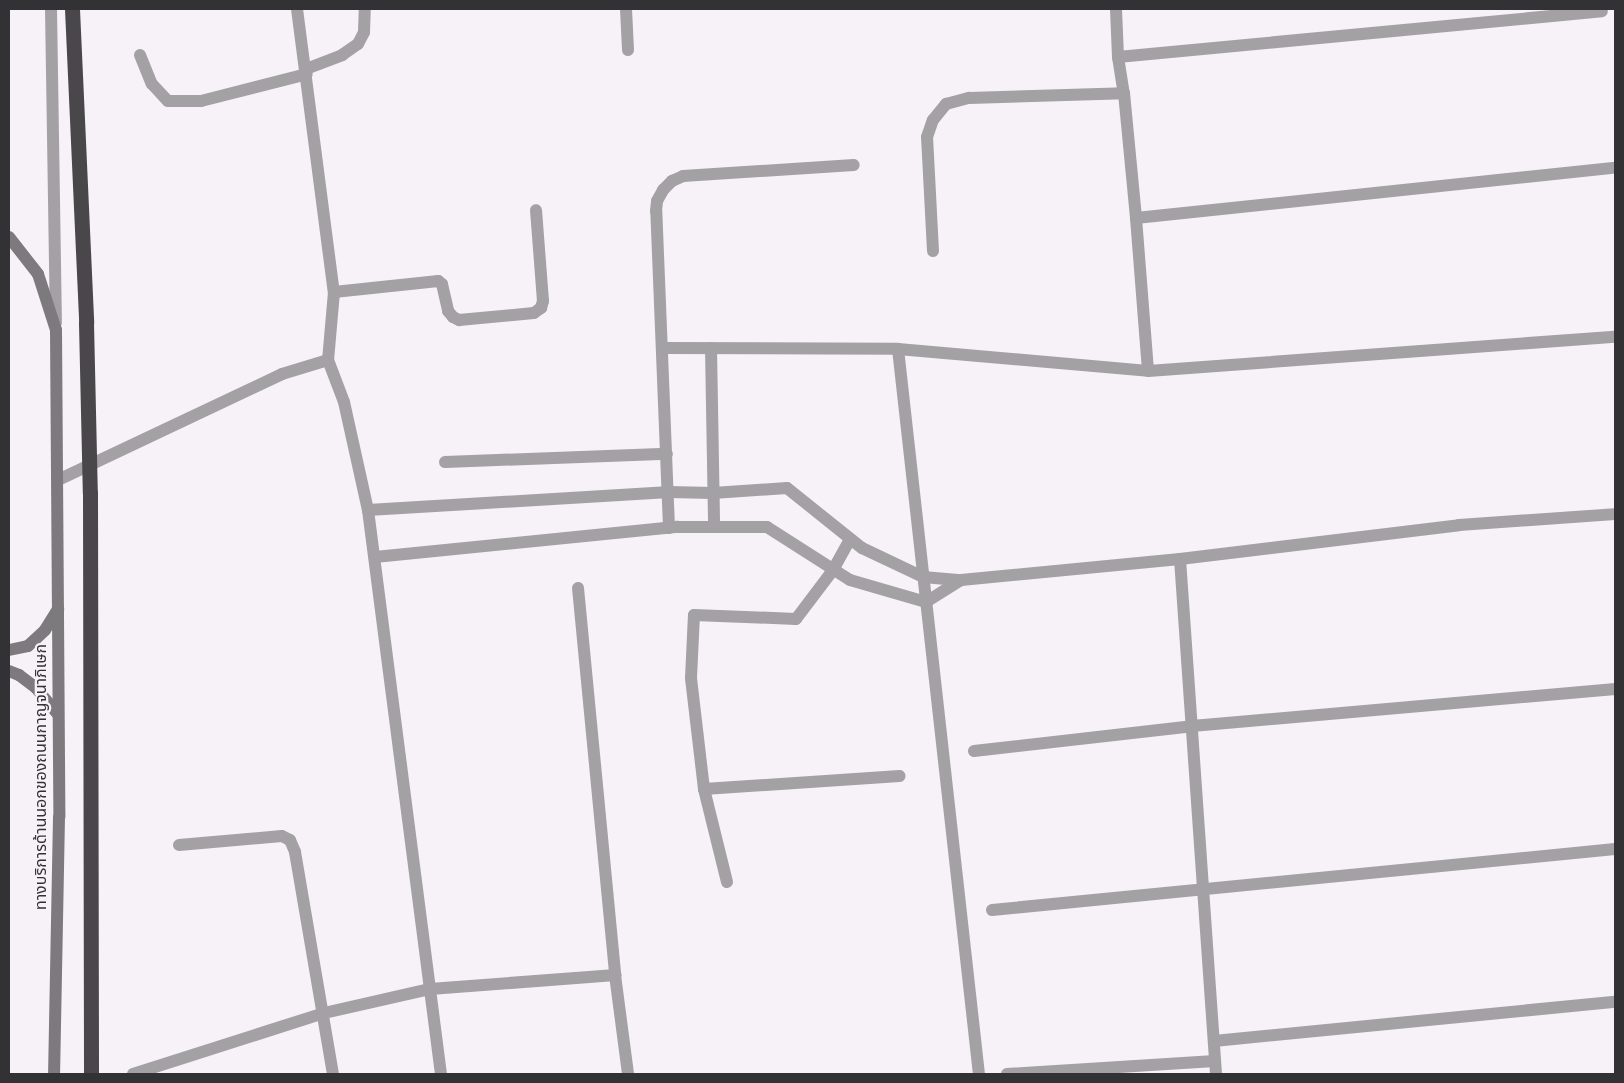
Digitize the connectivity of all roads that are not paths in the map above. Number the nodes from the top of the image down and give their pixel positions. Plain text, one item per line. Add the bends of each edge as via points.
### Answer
1 (51, 9) edge
2 (72, 9) edge
3 (297, 9) edge
4 (365, 9) edge
5 (626, 9) edge
6 (1116, 9) edge
7 (1602, 11) dead end
8 (628, 50) dead end
9 (140, 55) dead end
10 (1118, 57) junction
11 (307, 72) junction
12 (1124, 93) junction
13 (854, 165) dead end
14 (1615, 168) edge
15 (536, 210) dead end
16 (1136, 218) junction
17 (9, 237) edge
18 (933, 251) dead end
19 (334, 292) junction
20 (56, 330) junction
21 (1615, 337) edge
22 (662, 348) junction
23 (711, 348) junction
24 (898, 349) junction
25 (328, 360) junction
26 (1148, 371) junction
27 (667, 454) junction
28 (445, 462) dead end
29 (58, 480) junction
30 (669, 492) junction
31 (714, 493) junction
32 (368, 510) junction
33 (1615, 514) edge
34 (714, 526) junction
35 (669, 528) junction
36 (850, 539) junction
37 (375, 557) junction
38 (1180, 559) junction
39 (833, 570) junction
40 (923, 578) junction
41 (961, 580) junction
42 (578, 588) dead end
43 (926, 602) junction
44 (58, 610) junction
45 (9, 650) edge
46 (9, 671) edge
47 (1615, 689) edge
48 (58, 714) junction
49 (1192, 726) junction
50 (974, 751) dead end
51 (900, 776) dead end
52 (704, 789) junction
53 (179, 845) dead end
54 (1615, 848) edge
55 (728, 882) dead end
56 (1203, 888) junction
57 (992, 910) dead end
58 (615, 975) junction
59 (430, 989) junction
60 (1615, 1002) edge
61 (324, 1013) junction
62 (1214, 1041) junction
63 (1216, 1068) edge
64 (54, 1074) edge
65 (91, 1074) edge
66 (133, 1074) edge
67 (333, 1074) edge
68 (441, 1074) edge
69 (628, 1074) edge
70 (979, 1074) edge
71 (1006, 1074) edge

1 - 20 street
2 - 65 highway, bridge via 90,493
3 - 11 street
4 - 11 street via 364,32 358,44
5 - 8 street
6 - 10 street
7 - 10 street
9 - 11 street via 152,84 168,101 201,100
10 - 12 street
11 - 19 street
12 - 16 street
12 - 18 street via 969,98 946,104 933,120 927,137
13 - 22 street via 683,176 672,181 657,201 656,211
14 - 16 street
15 - 19 street via 543,301 541,308 534,313 459,320 448,311 442,284 438,281
16 - 26 street
17 - 20 main road, ทางบริการด้านนอกของถนนกาญจนาภิเษก via 38,274
19 - 25 street
20 - 29 main road, ทางบริการด้านนอกของถนนกาญจนาภิเษก
21 - 26 street
22 - 23 street
22 - 27 street
23 - 24 street
23 - 31 street
24 - 26 street
24 - 40 street
25 - 29 street via 282,374
25 - 32 street via 344,402
27 - 28 street
27 - 30 street
29 - 44 main road, ทางบริการด้านนอกของถนนกาญจนาภิเษก
30 - 31 street
30 - 32 street
30 - 35 street
31 - 34 street
31 - 36 street via 787,488
32 - 37 street
33 - 38 street via 1459,525
34 - 35 street
34 - 39 street via 767,527
35 - 37 street
36 - 39 street
36 - 40 street
37 - 59 street
38 - 41 street
38 - 49 street
39 - 43 street via 850,580
39 - 52 street via 796,619 694,616 691,678
40 - 41 street
40 - 43 street
41 - 43 street
42 - 58 street
43 - 70 street
44 - 45 main road via 45,630 28,646
44 - 48 main road, ทางบริการด้านนอกของถนนกาญจนาภิเษก
46 - 48 main road via 36,688
47 - 49 street
48 - 64 main road, ทางบริการด้านนอกของถนนกาญจนาภิเษก
49 - 50 street
49 - 56 street
51 - 52 street
52 - 55 street
53 - 61 street via 282,836 290,840 295,852
54 - 56 street
56 - 57 street
56 - 62 street
58 - 59 street
58 - 69 street
59 - 61 street
59 - 68 street
60 - 62 street
61 - 66 street
61 - 67 street
62 - 63 street
63 - 71 street

